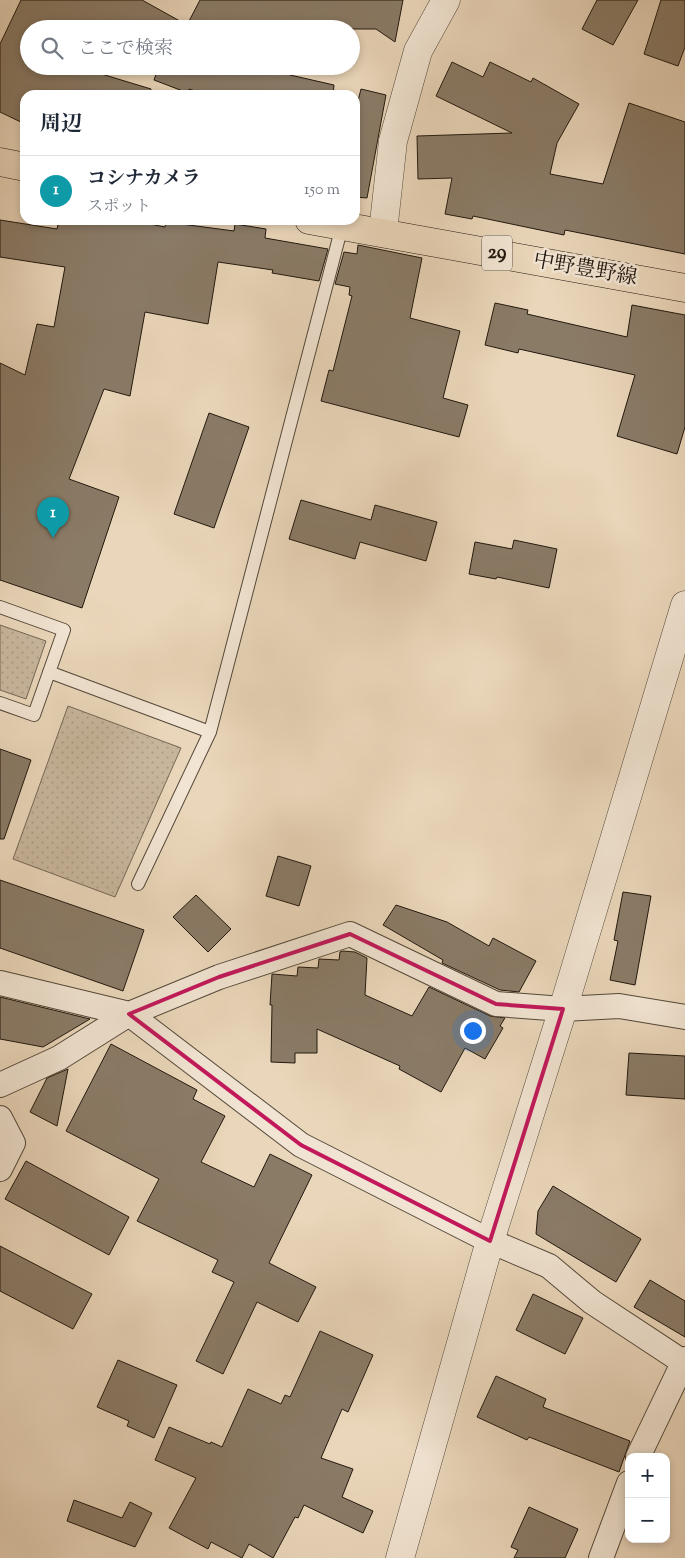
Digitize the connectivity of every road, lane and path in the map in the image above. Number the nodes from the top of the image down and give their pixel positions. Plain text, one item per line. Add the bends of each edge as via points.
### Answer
1 (446, 0) edge
2 (0, 162) edge
3 (20, 166) edge
4 (336, 225) edge
5 (342, 226) junction
6 (383, 232) junction
7 (685, 288) edge
8 (685, 605) edge
9 (0, 607) edge
10 (49, 672) junction
11 (0, 703) edge
12 (210, 732) junction
13 (138, 884) dead end
14 (0, 983) edge
15 (563, 1009) junction
16 (129, 1014) junction
17 (685, 1017) edge
18 (0, 1085) edge
19 (0, 1118) edge
20 (0, 1169) edge
21 (490, 1241) junction
22 (684, 1361) edge
23 (640, 1453) edge
24 (625, 1494) edge
25 (400, 1558) edge
26 (601, 1558) edge

1 - 6 street via 418,52 396,132
2 - 3 main road
4 - 5 main road, 中野豊野線 / 29
5 - 6 main road, 中野豊野線 / 29
5 - 12 lane
6 - 7 main road, 中野豊野線 / 29
8 - 15 street
9 - 10 lane via 64,630
10 - 11 lane via 34,715
10 - 12 lane
12 - 13 lane
14 - 16 street
15 - 16 street via 496,1004 350,934 220,976
15 - 17 street via 619,1006
15 - 21 street
16 - 18 street via 59,1058
16 - 21 street via 301,1145
19 - 20 street via 14,1143
21 - 22 street via 549,1266 592,1302
21 - 25 street
22 - 23 street
24 - 26 street

